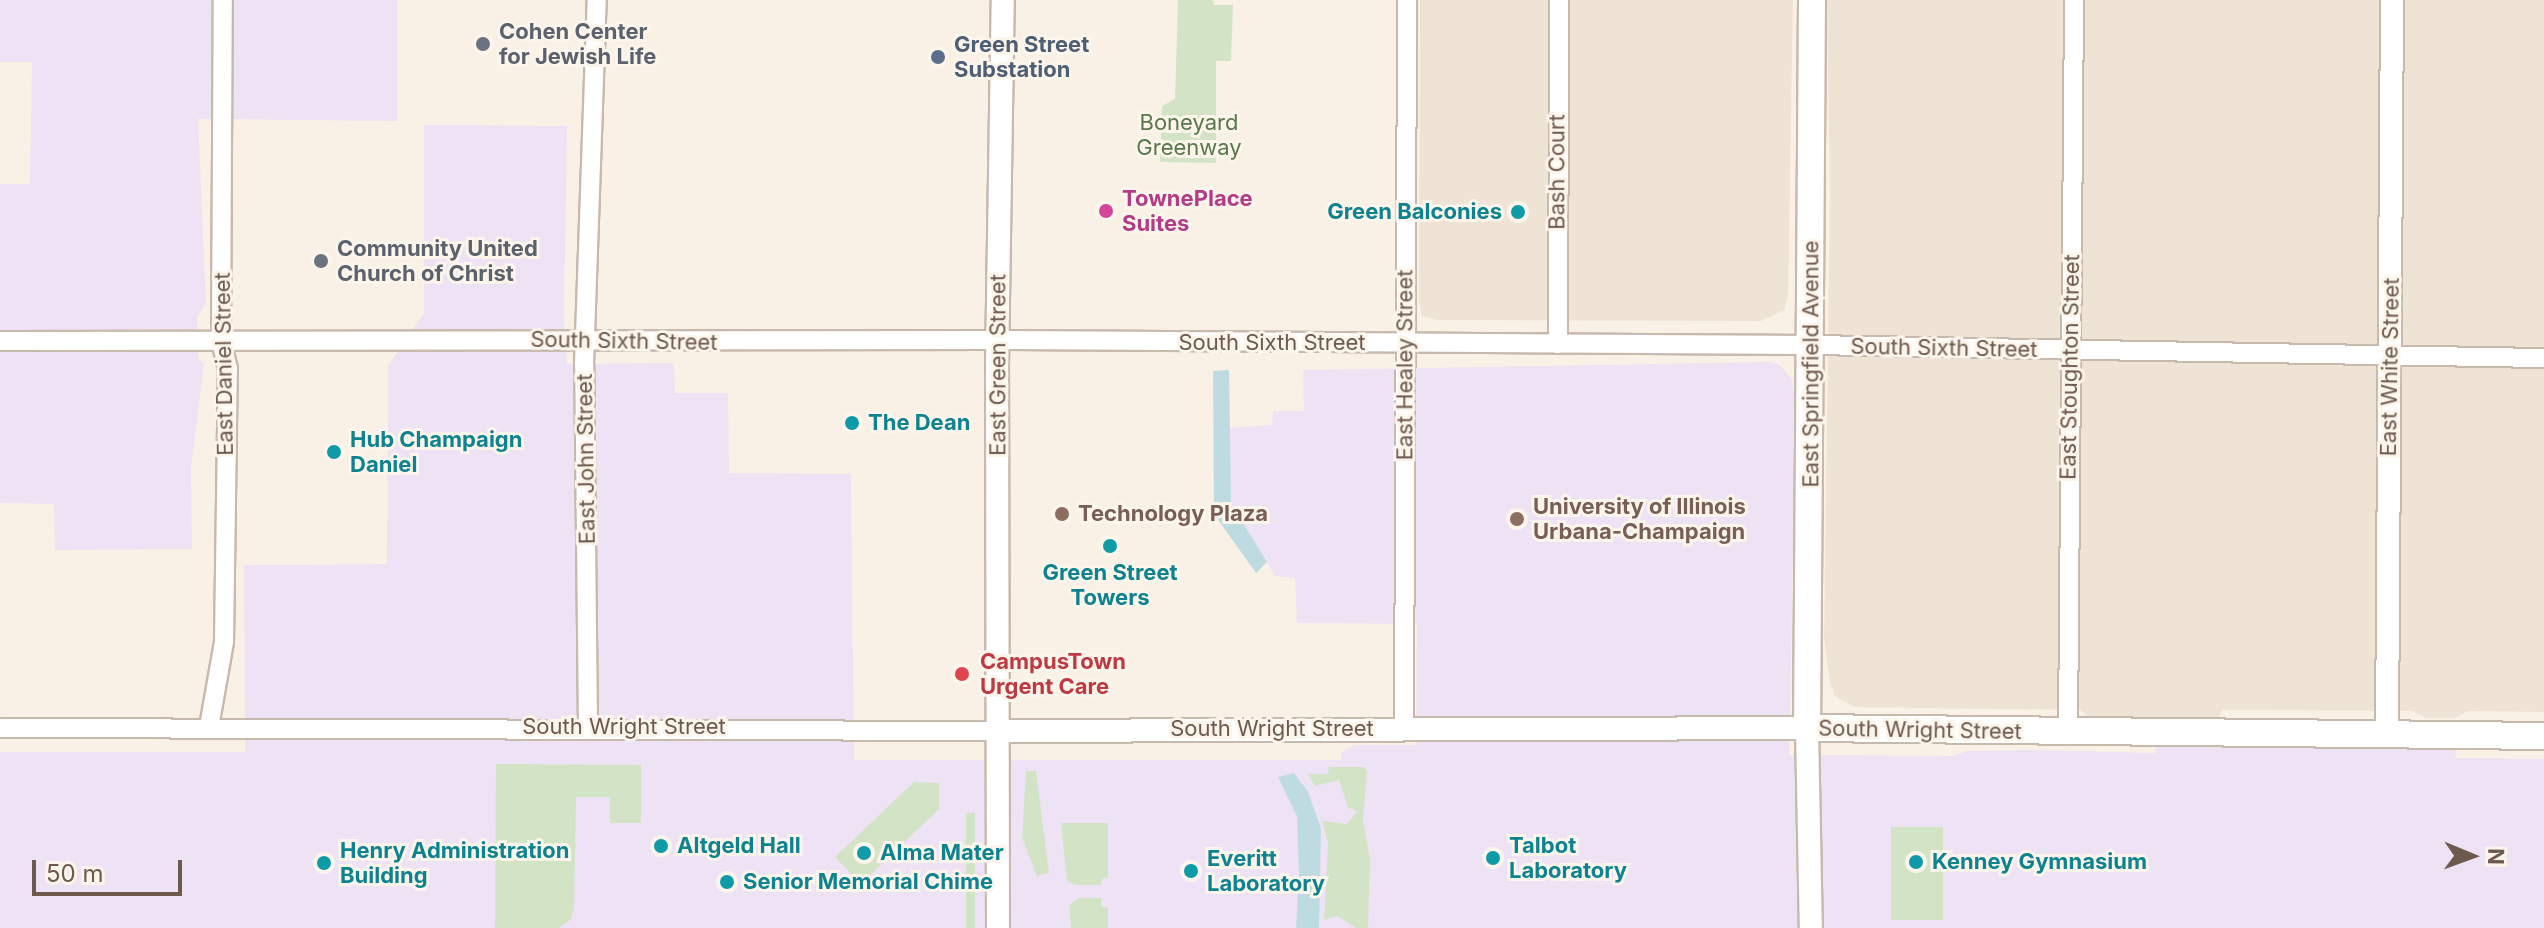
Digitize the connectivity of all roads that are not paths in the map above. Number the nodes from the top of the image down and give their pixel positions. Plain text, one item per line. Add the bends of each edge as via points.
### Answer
1 (223, 0) edge
2 (597, 0) edge
3 (1003, 0) edge
4 (1407, 0) edge
5 (1559, 0) edge
6 (1812, 0) edge
7 (2074, 0) edge
8 (2392, 0) edge
9 (221, 340) junction
10 (585, 340) junction
11 (998, 340) junction
12 (0, 341) edge
13 (1404, 344) junction
14 (1558, 344) junction
15 (1811, 345) junction
16 (2070, 350) junction
17 (2390, 355) junction
18 (2544, 358) edge
19 (209, 727) junction
20 (588, 727) junction
21 (0, 728) edge
22 (1807, 728) junction
23 (1404, 729) junction
24 (997, 731) junction
25 (2068, 733) junction
26 (2387, 735) junction
27 (2544, 736) edge
28 (998, 928) edge
29 (1811, 928) edge

1 - 9 street, East Daniel Street
2 - 10 street, East John Street
3 - 11 street, East Green Street
4 - 13 street, East Healey Street
5 - 14 street, Bash Court
6 - 15 main road, East Springfield Avenue
7 - 16 street, East Stoughton Street
8 - 17 street, East White Street
9 - 10 street, South Sixth Street
9 - 12 street, South Sixth Street
9 - 19 street, East Daniel Street via 228,369 224,642
10 - 11 street, South Sixth Street
10 - 20 street, East John Street
11 - 13 street, South Sixth Street
11 - 24 street, East Green Street
13 - 14 street, South Sixth Street
13 - 23 street, East Healey Street
14 - 15 street, South Sixth Street
15 - 16 street, South Sixth Street
15 - 22 main road, East Springfield Avenue
16 - 17 street, South Sixth Street
16 - 25 street, East Stoughton Street
17 - 18 street, South Sixth Street
17 - 26 street, East White Street
19 - 20 street, South Wright Street
19 - 21 street, South Wright Street
20 - 24 street, South Wright Street
22 - 23 street, South Wright Street
22 - 25 main road, South Wright Street
22 - 29 street
23 - 24 street, South Wright Street
24 - 28 street, East Green Street
25 - 26 main road, South Wright Street
26 - 27 main road, South Wright Street

